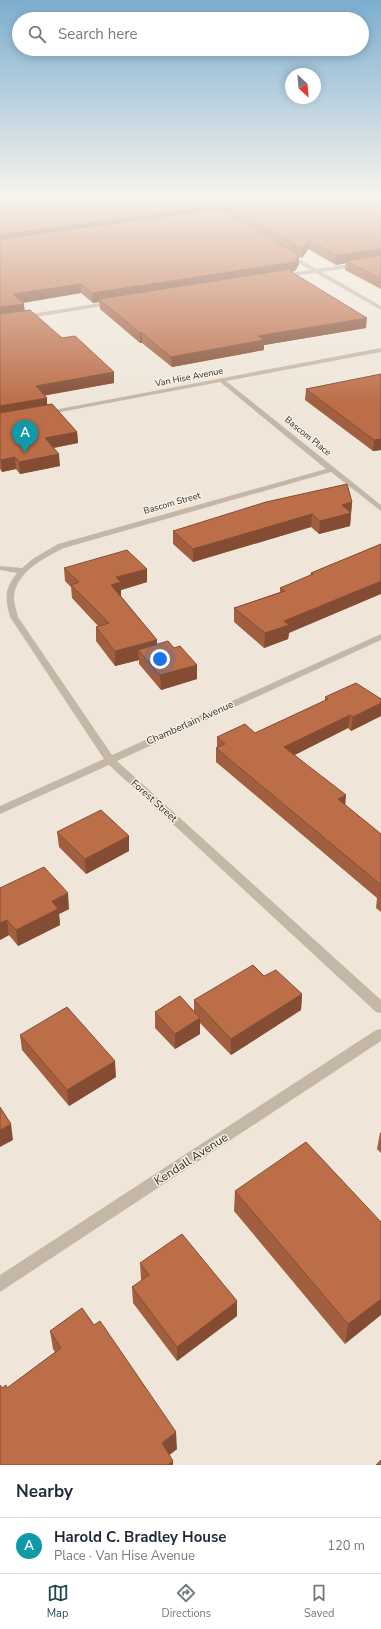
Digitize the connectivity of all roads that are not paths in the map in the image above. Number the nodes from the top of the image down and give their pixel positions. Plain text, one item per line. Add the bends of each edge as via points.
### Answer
1 (308, 266) edge
2 (346, 266) edge
3 (316, 271) junction
4 (275, 278) edge
5 (118, 302) edge
6 (381, 308) edge
7 (0, 321) edge
8 (381, 350) edge
9 (222, 380) junction
10 (39, 414) edge
11 (333, 469) junction
12 (381, 509) edge
13 (0, 568) edge
14 (24, 571) junction
15 (381, 637) edge
16 (110, 760) junction
17 (0, 810) edge
18 (381, 1008) edge
19 (381, 1034) edge
20 (0, 1284) edge

1 - 3 street
2 - 3 street
3 - 4 street
3 - 6 street
5 - 7 street
8 - 9 street, Van Hise Avenue
9 - 10 street, Van Hise Avenue
9 - 11 street, Bascom Place
11 - 12 street, Bascom Place
11 - 14 street, Bascom Street via 61,546 39,558
13 - 14 street
14 - 16 street, Forest Street via 15,582 10,597 14,617
15 - 16 street, Chamberlain Avenue
16 - 17 street, Chamberlain Avenue
16 - 18 street, Forest Street
19 - 20 street, Kendall Avenue

